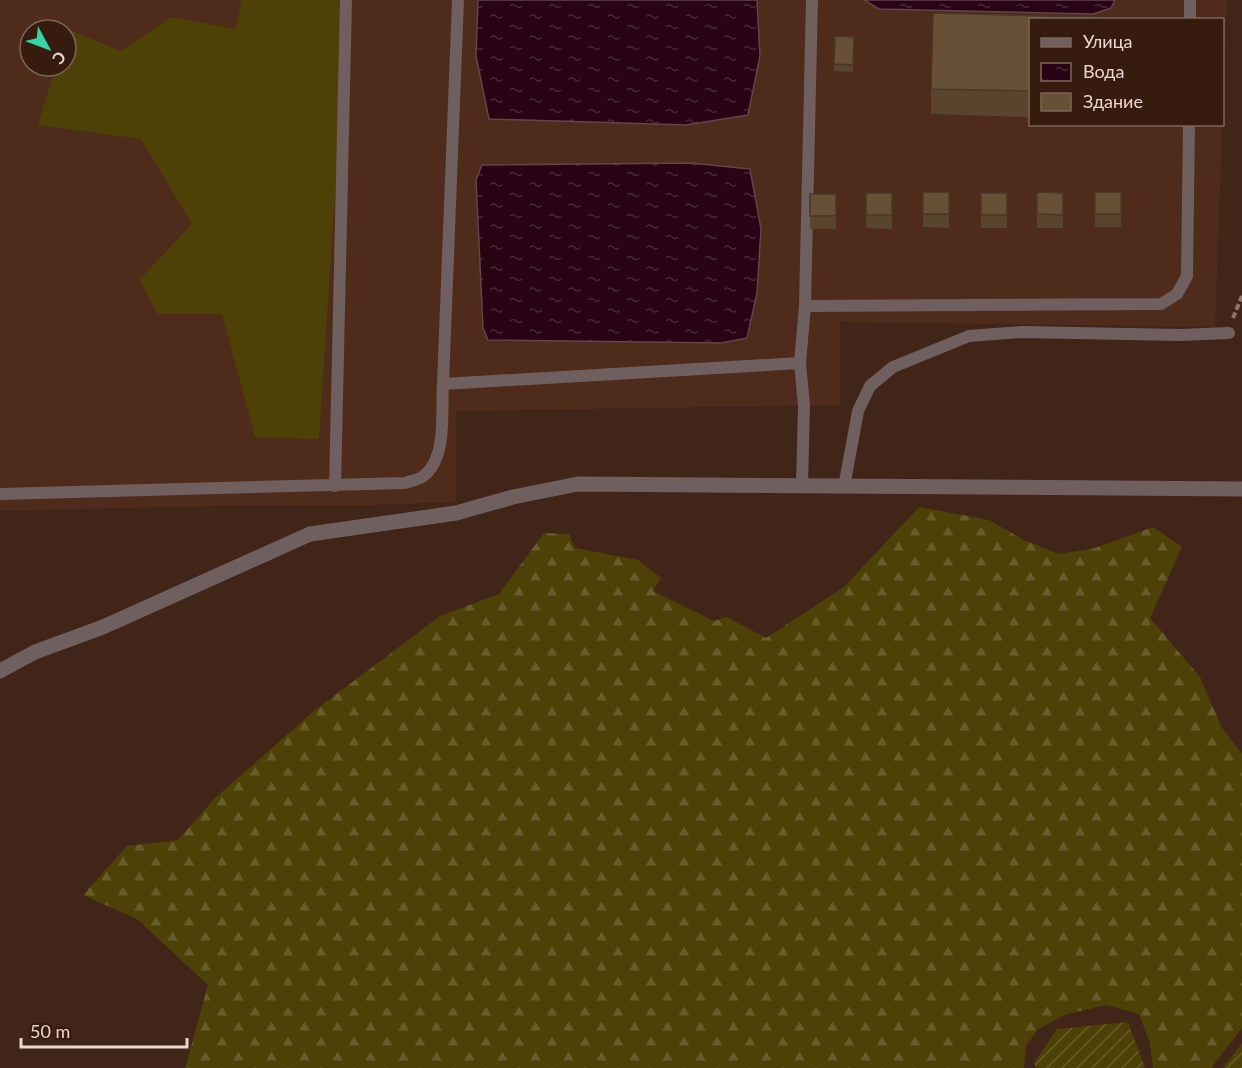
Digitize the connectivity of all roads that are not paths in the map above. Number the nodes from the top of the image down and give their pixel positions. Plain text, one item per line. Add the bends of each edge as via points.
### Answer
1 (346, 0) edge
2 (458, 0) edge
3 (812, 0) edge
4 (1190, 0) edge
5 (1190, 18) edge
6 (1189, 126) edge
7 (805, 306) junction
8 (1229, 333) road end
9 (800, 363) junction
10 (443, 384) junction
11 (335, 486) junction
12 (802, 486) junction
13 (844, 487) junction
14 (1242, 489) edge
15 (0, 494) edge
16 (0, 671) edge

1 - 11 lane
2 - 10 lane
3 - 7 lane
4 - 5 lane
6 - 7 lane via 1187,276 1177,294 1161,304
7 - 9 lane
8 - 13 lane via 1022,332 969,336 893,368 870,386 858,411
9 - 10 lane
9 - 12 lane via 804,406
10 - 11 lane via 438,453 431,469 421,478 405,483
11 - 15 lane
12 - 13 street
12 - 16 street via 578,484 456,513 310,534 103,627 35,652
13 - 14 street

